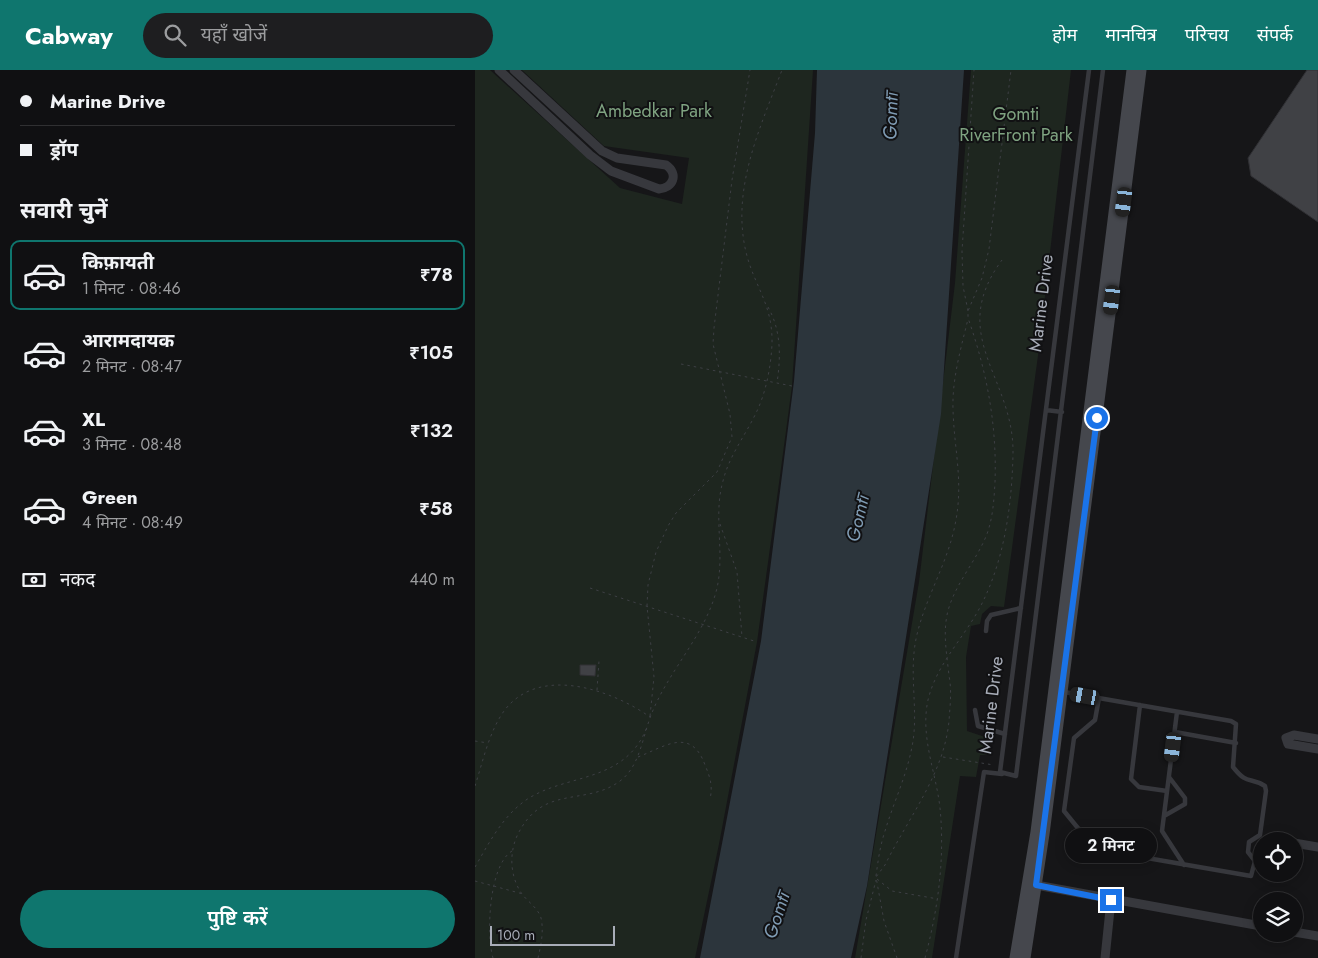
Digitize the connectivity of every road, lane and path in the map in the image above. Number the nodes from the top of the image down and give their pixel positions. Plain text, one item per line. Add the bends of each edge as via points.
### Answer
1 (499, 70) edge
2 (514, 70) edge
3 (750, 70) edge
4 (782, 70) edge
5 (974, 70) edge
6 (1011, 70) edge
7 (1089, 70) edge
8 (1103, 70) edge
9 (1132, 70) edge
10 (1141, 70) edge
11 (1002, 260) dead end
12 (767, 305) junction
13 (968, 311) junction
14 (968, 318) junction
15 (681, 364) dead end
16 (720, 372) junction
17 (766, 381) junction
18 (777, 383) junction
19 (792, 386) dead end
20 (1046, 410) junction
21 (1062, 412) junction
22 (719, 522) junction
23 (590, 588) dead end
24 (647, 606) junction
25 (1021, 608) junction
26 (702, 624) junction
27 (986, 631) dead end
28 (743, 638) junction
29 (757, 642) dead end
30 (946, 659) junction
31 (599, 661) dead end
32 (597, 690) junction
33 (1062, 692) junction
34 (1099, 698) junction
35 (1140, 705) junction
36 (975, 710) dead end
37 (1177, 712) junction
38 (650, 717) junction
39 (1175, 732) junction
40 (1005, 734) junction
41 (1318, 739) edge
42 (475, 741) edge
43 (1236, 743) junction
44 (488, 744) junction
45 (1318, 749) edge
46 (637, 757) junction
47 (943, 757) junction
48 (1001, 766) junction
49 (1008, 774) junction
50 (934, 775) junction
51 (1169, 777) junction
52 (476, 780) edge
53 (475, 786) edge
54 (1167, 791) junction
55 (710, 799) dead end
56 (1164, 816) junction
57 (1303, 844) edge
58 (1318, 847) edge
59 (513, 850) junction
60 (1184, 865) junction
61 (475, 868) edge
62 (876, 878) junction
63 (475, 881) edge
64 (1036, 885) junction
65 (495, 887) junction
66 (523, 894) junction
67 (938, 899) junction
68 (1111, 900) junction
69 (1253, 925) edge
70 (1303, 934) edge
71 (1318, 936) edge
72 (493, 958) edge
73 (538, 958) edge
74 (861, 958) edge
75 (897, 958) edge
76 (925, 958) edge
77 (956, 958) edge
78 (1015, 958) edge
79 (1025, 958) edge
80 (1105, 958) edge

1 - 2 street via 611,171 659,189 665,189 673,182 671,169 666,166 617,158 602,151
3 - 16 path via 732,180 714,328 713,344
4 - 12 path via 753,146 744,193 744,242
5 - 13 path via 962,252
6 - 13 path via 989,249 982,278
7 - 20 lane, Marine Drive
8 - 21 lane, Marine Drive
9 - 78 street via 1036,832
10 - 33 street
11 - 30 path via 986,288 979,326 985,354 1012,426 1010,503 996,565 979,610
12 - 17 path via 772,346
12 - 18 path via 778,337
13 - 14 path
14 - 30 path via 988,386 994,424 994,507 987,533 947,614
14 - 62 path via 954,392 953,420 959,480 955,525 916,639 912,684 913,740 905,775 881,844
15 - 16 path
16 - 17 path
16 - 24 path via 732,426 729,446 717,472 676,513 668,526 652,566
17 - 18 path
17 - 22 path via 757,411 727,469 720,495
18 - 19 path
20 - 21 lane
20 - 25 lane, Marine Drive
21 - 49 lane, Marine Drive via 1015,776
22 - 26 path via 721,569 717,590
22 - 28 path via 737,572
23 - 24 path
24 - 26 path
24 - 38 path via 654,677
25 - 27 lane via 991,615
25 - 40 lane, Marine Drive
26 - 28 path
26 - 38 path
28 - 29 path
30 - 47 path via 950,696
30 - 50 path via 933,683 925,724
31 - 32 path
32 - 38 path
32 - 44 path via 554,686 526,693 505,710
33 - 34 lane
33 - 64 street
34 - 35 lane
34 - 60 lane via 1095,720 1074,738 1064,811 1095,849
35 - 37 lane
35 - 54 lane via 1131,779 1139,787
36 - 40 lane via 978,726
37 - 39 lane
37 - 43 lane via 1231,721 1238,728
38 - 46 path
38 - 61 path via 637,744 611,767 539,793 515,808 494,833
39 - 43 lane
39 - 51 lane
40 - 48 lane, Marine Drive
41 - 45 street via 1293,735 1286,738 1288,744
42 - 44 path
43 - 60 lane via 1233,767 1243,780 1260,783 1266,791 1260,835 1249,842 1249,852 1255,861 1254,872 1247,876
44 - 52 path
46 - 55 path via 669,743 697,749 711,779
46 - 59 path via 631,771 608,789 597,794 561,798 533,814 522,826
47 - 48 path
47 - 50 path
48 - 49 lane, Marine Drive via 1000,772
49 - 77 lane via 984,772
50 - 62 path
50 - 67 path via 940,816
51 - 54 lane
51 - 56 lane via 1185,798 1185,804
52 - 53 path
54 - 56 lane
56 - 60 lane via 1162,831
57 - 58 street
59 - 65 path via 504,859
59 - 66 path via 513,876
62 - 67 path via 892,892
62 - 74 path
62 - 75 path via 884,921
63 - 65 path
64 - 68 street
64 - 79 street
65 - 66 path
65 - 72 path via 488,922
66 - 73 path via 541,919
67 - 76 path
68 - 69 street
68 - 80 street
70 - 71 street

